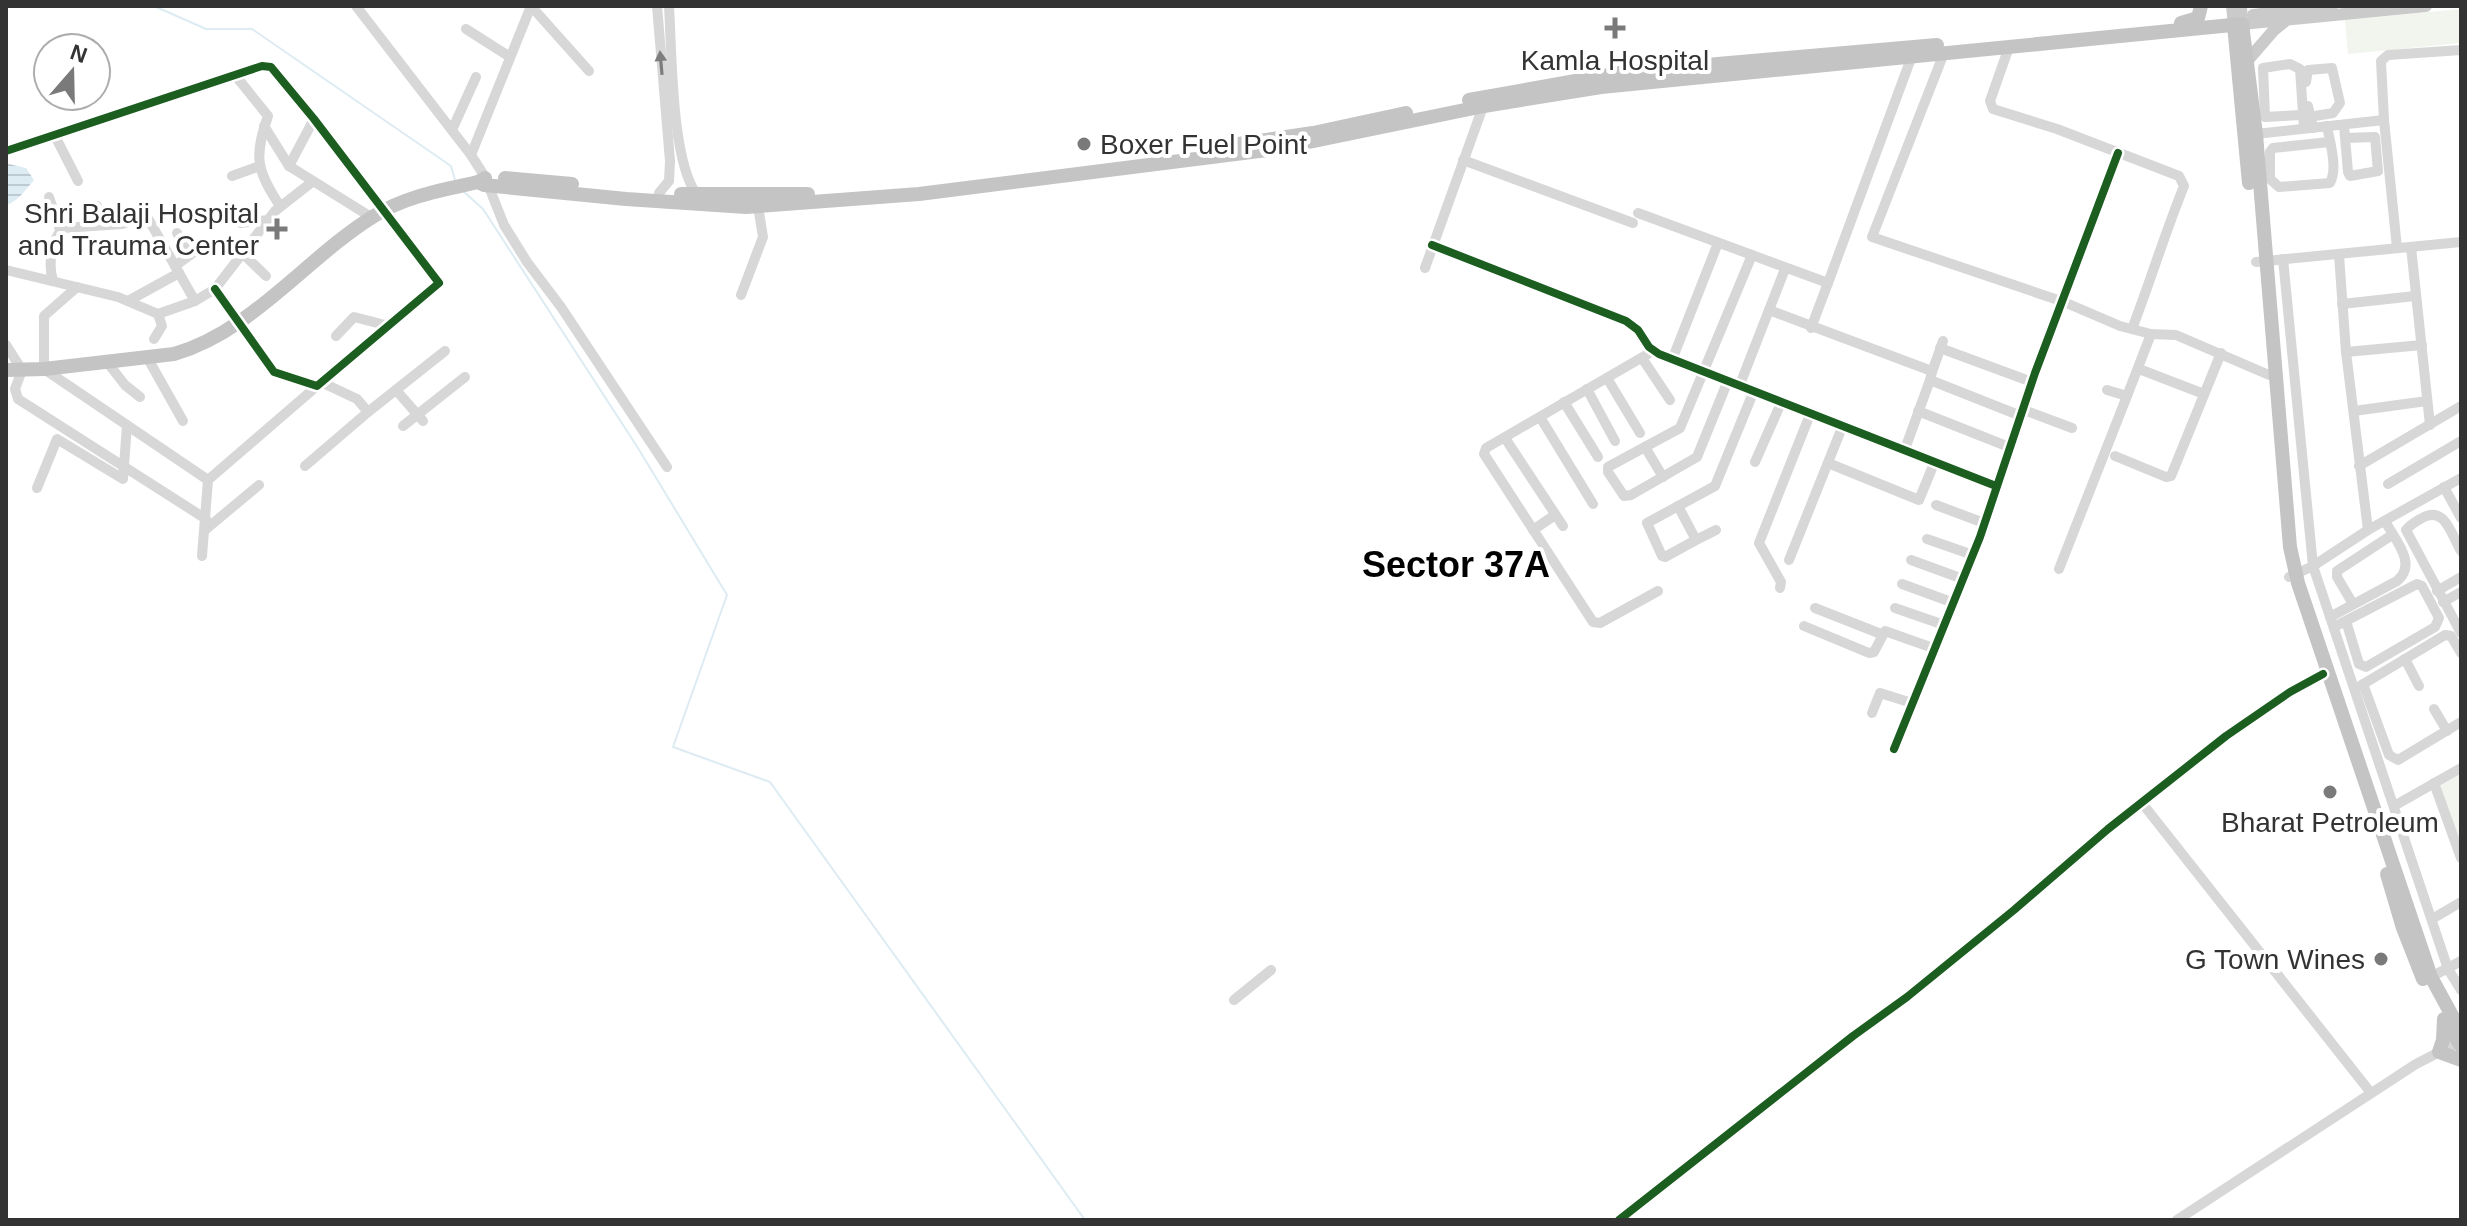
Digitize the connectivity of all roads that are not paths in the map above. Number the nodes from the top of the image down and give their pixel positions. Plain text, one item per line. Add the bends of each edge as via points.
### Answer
1 (356, 6) edge
2 (531, 6) edge
3 (657, 6) edge
4 (669, 6) edge
5 (2332, 6) edge
6 (2426, 6) edge
7 (2259, 10) edge
8 (2209, 14) edge
9 (2237, 15) edge
10 (2286, 21) junction
11 (466, 29) dead end
12 (2009, 47) junction
13 (2461, 50) edge
14 (1913, 52) junction
15 (1944, 53) junction
16 (510, 57) junction
17 (2248, 60) junction
18 (589, 71) dead end
19 (235, 75) junction
20 (476, 77) dead end
21 (1485, 101) junction
22 (314, 119) junction
23 (2384, 120) junction
24 (2307, 122) junction
25 (264, 126) junction
26 (2327, 126) junction
27 (2344, 126) junction
28 (452, 130) junction
29 (54, 134) junction
30 (2256, 134) junction
31 (2345, 138) junction
32 (2329, 142) junction
33 (6, 151) edge
34 (2118, 153) junction
35 (471, 155) junction
36 (681, 160) junction
37 (1463, 160) junction
38 (670, 164) junction
39 (260, 166) junction
40 (289, 166) junction
41 (1083, 170) junction
42 (232, 176) dead end
43 (78, 181) dead end
44 (312, 182) junction
45 (480, 182) junction
46 (659, 193) junction
47 (697, 195) junction
48 (49, 197) dead end
49 (97, 206) dead end
50 (280, 206) junction
51 (758, 206) junction
52 (377, 214) junction
53 (268, 220) junction
54 (241, 223) dead end
55 (90, 226) junction
56 (60, 230) junction
57 (177, 233) dead end
58 (2461, 242) edge
59 (1718, 243) junction
60 (205, 244) dead end
61 (1432, 245) junction
62 (2411, 247) junction
63 (2397, 248) junction
64 (243, 254) junction
65 (190, 255) junction
66 (1752, 255) junction
67 (2339, 255) junction
68 (2283, 259) junction
69 (2261, 262) junction
70 (1425, 268) dead end
71 (1785, 269) junction
72 (6, 270) edge
73 (177, 270) junction
74 (266, 276) dead end
75 (53, 281) junction
76 (1828, 283) junction
77 (77, 287) junction
78 (215, 289) junction
79 (741, 295) dead end
80 (2415, 296) junction
81 (128, 301) junction
82 (195, 301) junction
83 (2064, 302) junction
84 (2342, 304) junction
85 (1769, 310) junction
86 (158, 314) junction
87 (238, 322) junction
88 (389, 326) junction
89 (1811, 328) junction
90 (2132, 329) junction
91 (2151, 334) junction
92 (336, 336) dead end
93 (154, 339) dead end
94 (6, 345) edge
95 (2422, 345) junction
96 (445, 351) dead end
97 (1653, 351) junction
98 (2346, 352) junction
99 (2221, 353) junction
100 (147, 357) junction
101 (1642, 358) junction
102 (1672, 360) junction
103 (107, 362) junction
104 (44, 369) junction
105 (2139, 369) junction
106 (6, 370) edge
107 (22, 370) junction
108 (1703, 373) junction
109 (2269, 375) junction
110 (1931, 376) junction
111 (465, 377) dead end
112 (1607, 378) junction
113 (2032, 382) junction
114 (1727, 383) junction
115 (320, 384) junction
116 (1739, 387) junction
117 (1587, 389) junction
118 (396, 390) junction
119 (2107, 390) dead end
120 (1753, 393) junction
121 (2204, 394) junction
122 (2127, 396) junction
123 (140, 397) dead end
124 (1670, 400) dead end
125 (2427, 401) junction
126 (1564, 402) junction
127 (1781, 403) junction
128 (2461, 406) edge
129 (1918, 411) junction
130 (2354, 411) junction
131 (368, 412) junction
132 (1811, 412) junction
133 (2022, 413) junction
134 (1540, 417) junction
135 (420, 418) junction
136 (183, 421) dead end
137 (127, 425) junction
138 (1843, 425) junction
139 (2430, 425) junction
140 (403, 426) dead end
141 (2072, 428) dead end
142 (1640, 433) dead end
143 (1505, 438) junction
144 (1615, 441) dead end
145 (2461, 441) edge
146 (1645, 447) junction
147 (2009, 447) junction
148 (1905, 449) junction
149 (2115, 456) dead end
150 (1598, 457) dead end
151 (1935, 461) junction
152 (1755, 462) dead end
153 (1828, 463) junction
154 (125, 466) junction
155 (305, 466) dead end
156 (2359, 466) junction
157 (667, 467) dead end
158 (2281, 476) junction
159 (1663, 477) junction
160 (2461, 478) edge
161 (208, 480) junction
162 (2388, 484) dead end
163 (259, 485) dead end
164 (1996, 486) junction
165 (2444, 487) junction
166 (37, 488) dead end
167 (1593, 504) dead end
168 (1936, 505) dead end
169 (1678, 506) junction
170 (1555, 515) junction
171 (2461, 518) edge
172 (2385, 521) junction
173 (1984, 523) junction
174 (205, 524) junction
175 (1563, 526) dead end
176 (1533, 530) junction
177 (1716, 530) dead end
178 (2368, 530) junction
179 (2392, 535) junction
180 (1927, 539) dead end
181 (1696, 540) junction
182 (2461, 551) edge
183 (1973, 555) junction
184 (202, 556) dead end
185 (1789, 560) dead end
186 (1911, 560) dead end
187 (2313, 566) junction
188 (2059, 569) dead end
189 (2293, 576) junction
190 (2461, 577) edge
191 (1963, 579) junction
192 (1902, 584) dead end
193 (1780, 588) dead end
194 (1658, 591) dead end
195 (2437, 591) junction
196 (2461, 592) edge
197 (2443, 602) junction
198 (1954, 603) junction
199 (2353, 604) junction
200 (1815, 608) dead end
201 (1895, 608) dead end
202 (2346, 621) junction
203 (2332, 622) junction
204 (1944, 625) junction
205 (1804, 626) dead end
206 (2461, 633) edge
207 (1881, 634) junction
208 (1933, 648) junction
209 (2461, 653) edge
210 (2405, 659) junction
211 (2323, 674) junction
212 (2419, 686) dead end
213 (2359, 687) junction
214 (1912, 703) junction
215 (2434, 709) dead end
216 (1872, 713) dead end
217 (2461, 722) edge
218 (2447, 731) junction
219 (1894, 749) dead end
220 (2461, 768) edge
221 (2434, 783) junction
222 (2142, 803) junction
223 (2394, 806) junction
224 (2461, 858) edge
225 (2461, 902) edge
226 (2432, 919) junction
227 (2408, 927) junction
228 (2461, 961) edge
229 (2448, 969) junction
230 (1271, 970) dead end
231 (2431, 977) junction
232 (2461, 990) edge
233 (1234, 1000) dead end
234 (2444, 1019) junction
235 (2460, 1040) edge
236 (2439, 1052) junction
237 (2461, 1060) edge
238 (2371, 1093) junction
239 (1619, 1220) edge
240 (2177, 1220) edge

1 - 28 street
2 - 16 street
2 - 18 street
38 -> 3 street
4 - 36 street
5 - 7 main road
6 - 10 main road
7 - 9 main road
8 - 9 highway
8 - 12 highway
8 - 14 highway via 2192,22
9 - 10 main road
9 - 17 highway
9 - 69 highway
10 - 17 main road
11 - 16 street
12 - 15 highway
12 - 34 street via 1990,101 1993,109
13 - 23 street via 2388,55 2381,61
14 - 15 highway
14 - 21 highway via 1626,72
14 - 76 street
15 - 83 street via 1872,237
16 - 35 street
17 - 30 highway
19 - 22 street via 271,67
19 - 25 street via 267,113
19 - 29 street
20 - 28 street
21 - 37 street
21 - 41 highway
22 - 40 street
22 - 52 street
23 - 27 street
23 - 63 street
24 - 24 street via 2306,72 2332,68 2339,106
24 - 24 street via 2300,69 2290,64 2263,68 2265,117
24 - 26 street
24 - 30 street
25 - 39 street
25 - 40 street
26 - 27 street
26 - 32 street
27 - 31 street
28 - 35 street
29 - 33 street
29 - 43 street
30 - 69 highway
31 - 31 street via 2350,176 2378,171 2375,137
32 - 32 street via 2273,148 2270,179 2279,187 2330,183 2334,173
34 - 83 street
34 - 90 street via 2179,176 2184,186
35 - 45 street
36 - 38 street via 679,165
36 - 47 street
37 - 59 street
37 - 61 street
38 - 46 street via 669,181
39 - 42 street
39 - 50 street
40 - 44 street
41 - 47 highway via 851,191
41 - 51 highway via 919,194
44 - 50 street
44 - 52 street
45 - 46 highway via 519,178
45 - 51 highway
45 - 52 highway via 402,202
45 - 157 street via 527,262
46 - 47 highway
48 - 56 street
49 - 55 street via 86,213
50 - 53 street
51 - 79 street via 763,237
52 - 87 highway
52 - 88 street via 439,282
53 - 54 street
53 - 64 street
55 - 56 street
55 - 73 street via 147,216
56 - 75 street via 49,267
57 - 65 street
58 - 62 street
59 - 66 street
59 - 102 street
60 - 65 street
61 - 70 street
61 - 97 street via 1626,321
62 - 63 street
62 - 80 street
63 - 67 street
64 - 74 street
64 - 78 street
65 - 73 street
66 - 71 street
66 - 108 street
67 - 68 street
67 - 84 street
68 - 69 street
68 - 187 street
69 - 109 highway
69 - 158 highway
71 - 76 street
71 - 85 street
72 - 75 street
73 - 81 street
73 - 82 street
75 - 77 street
76 - 89 street
77 - 81 street
77 - 104 street via 44,316
78 - 82 street
78 - 87 street
80 - 84 street
80 - 95 street
81 - 86 street
82 - 86 street
83 - 90 street
83 - 113 street
84 - 98 street
85 - 89 street
85 - 116 street
86 - 93 street via 162,326
87 - 100 highway via 192,349
87 - 115 street via 274,372
88 - 92 street via 354,317
88 - 115 street
89 - 110 street
90 - 91 street
91 - 99 street via 2176,335
91 - 105 street
94 - 107 street
95 - 98 street
95 - 125 street
96 - 118 street
97 - 101 street
97 - 102 street
98 - 130 street
99 - 109 street
99 - 121 street
100 - 103 highway
100 - 136 street
101 - 112 street
101 - 124 street
102 - 108 street
103 - 104 highway
103 - 123 street
104 - 107 highway
104 - 137 street
105 - 121 street
105 - 122 street
106 - 107 highway
107 - 154 street via 15,389 18,399
108 - 114 street
108 - 146 street via 1680,428
109 - 158 highway
110 - 113 street via 1941,344
110 - 129 street
110 - 133 street
111 - 135 street
112 - 117 street
112 - 142 street
113 - 133 street
114 - 116 street
114 - 159 street via 1697,457
115 - 131 street via 357,399
115 - 161 street
116 - 120 street
117 - 126 street
117 - 144 street
118 - 131 street
118 - 135 street
119 - 122 street
120 - 127 street
120 - 169 street via 1715,486
121 - 149 street via 2170,476
122 - 188 street
125 - 130 street
125 - 139 street
126 - 134 street
126 - 150 street
127 - 132 street
127 - 152 street
128 - 139 street
129 - 147 street
129 - 148 street
130 - 156 street
131 - 155 street
132 - 138 street
132 - 193 street via 1759,543
133 - 141 street
133 - 147 street
134 - 143 street
134 - 167 street
135 - 140 street
137 - 154 street
137 - 161 street
138 - 148 street
138 - 153 street
139 - 156 street
143 - 170 street
143 - 176 street via 1484,454
145 - 162 street
146 - 159 street
146 - 159 street via 1608,467 1608,472 1626,497
147 - 164 street
148 - 151 street
151 - 153 street via 1919,500
151 - 164 street
153 - 185 street
154 - 166 street via 122,479 57,439
154 - 174 street
156 - 178 street
158 - 189 highway via 2283,546
160 - 165 street
161 - 174 street
163 - 174 street
164 - 173 street
165 - 171 street
165 - 172 street
168 - 173 street
169 - 181 street
169 - 181 street via 1647,523 1662,556
170 - 175 street
170 - 176 street
172 - 178 street
172 - 179 street
173 - 183 street
174 - 184 street
176 - 194 street via 1596,624
177 - 181 street
178 - 187 street
179 - 199 street via 2337,571
179 - 199 street via 2407,562 2406,572
180 - 183 street
182 - 195 street via 2437,514 2407,527
183 - 191 street
186 - 191 street
187 - 189 street
187 - 203 street
189 - 211 highway
189 - 227 highway
190 - 195 street
191 - 198 street
192 - 198 street
195 - 197 street
196 - 197 street
197 - 206 street
198 - 204 street
199 - 203 street
200 - 207 street
201 - 204 street
202 - 202 street via 2417,584 2439,618 2435,627 2366,667 2359,664
202 - 203 street
203 - 213 street
204 - 208 street
205 - 207 street via 1872,653
207 - 208 street
208 - 214 street
209 - 210 street via 2447,634
210 - 212 street
210 - 213 street
211 - 222 street via 2226,736
211 - 227 highway
213 - 218 street via 2393,759
213 - 223 street
214 - 216 street via 1880,693
214 - 219 street
215 - 218 street
217 - 218 street
220 - 221 street
221 - 223 street
221 - 224 street
222 - 238 street
222 - 239 street via 1907,997
223 - 226 street
225 - 226 street
226 - 229 street
227 - 231 highway
227 - 234 highway via 2414,958
228 - 229 street
229 - 231 street
229 - 232 street
230 - 233 street
231 - 235 highway
234 - 235 highway
234 - 236 highway
235 - 236 street
236 - 237 highway
236 - 238 street
238 - 240 street

